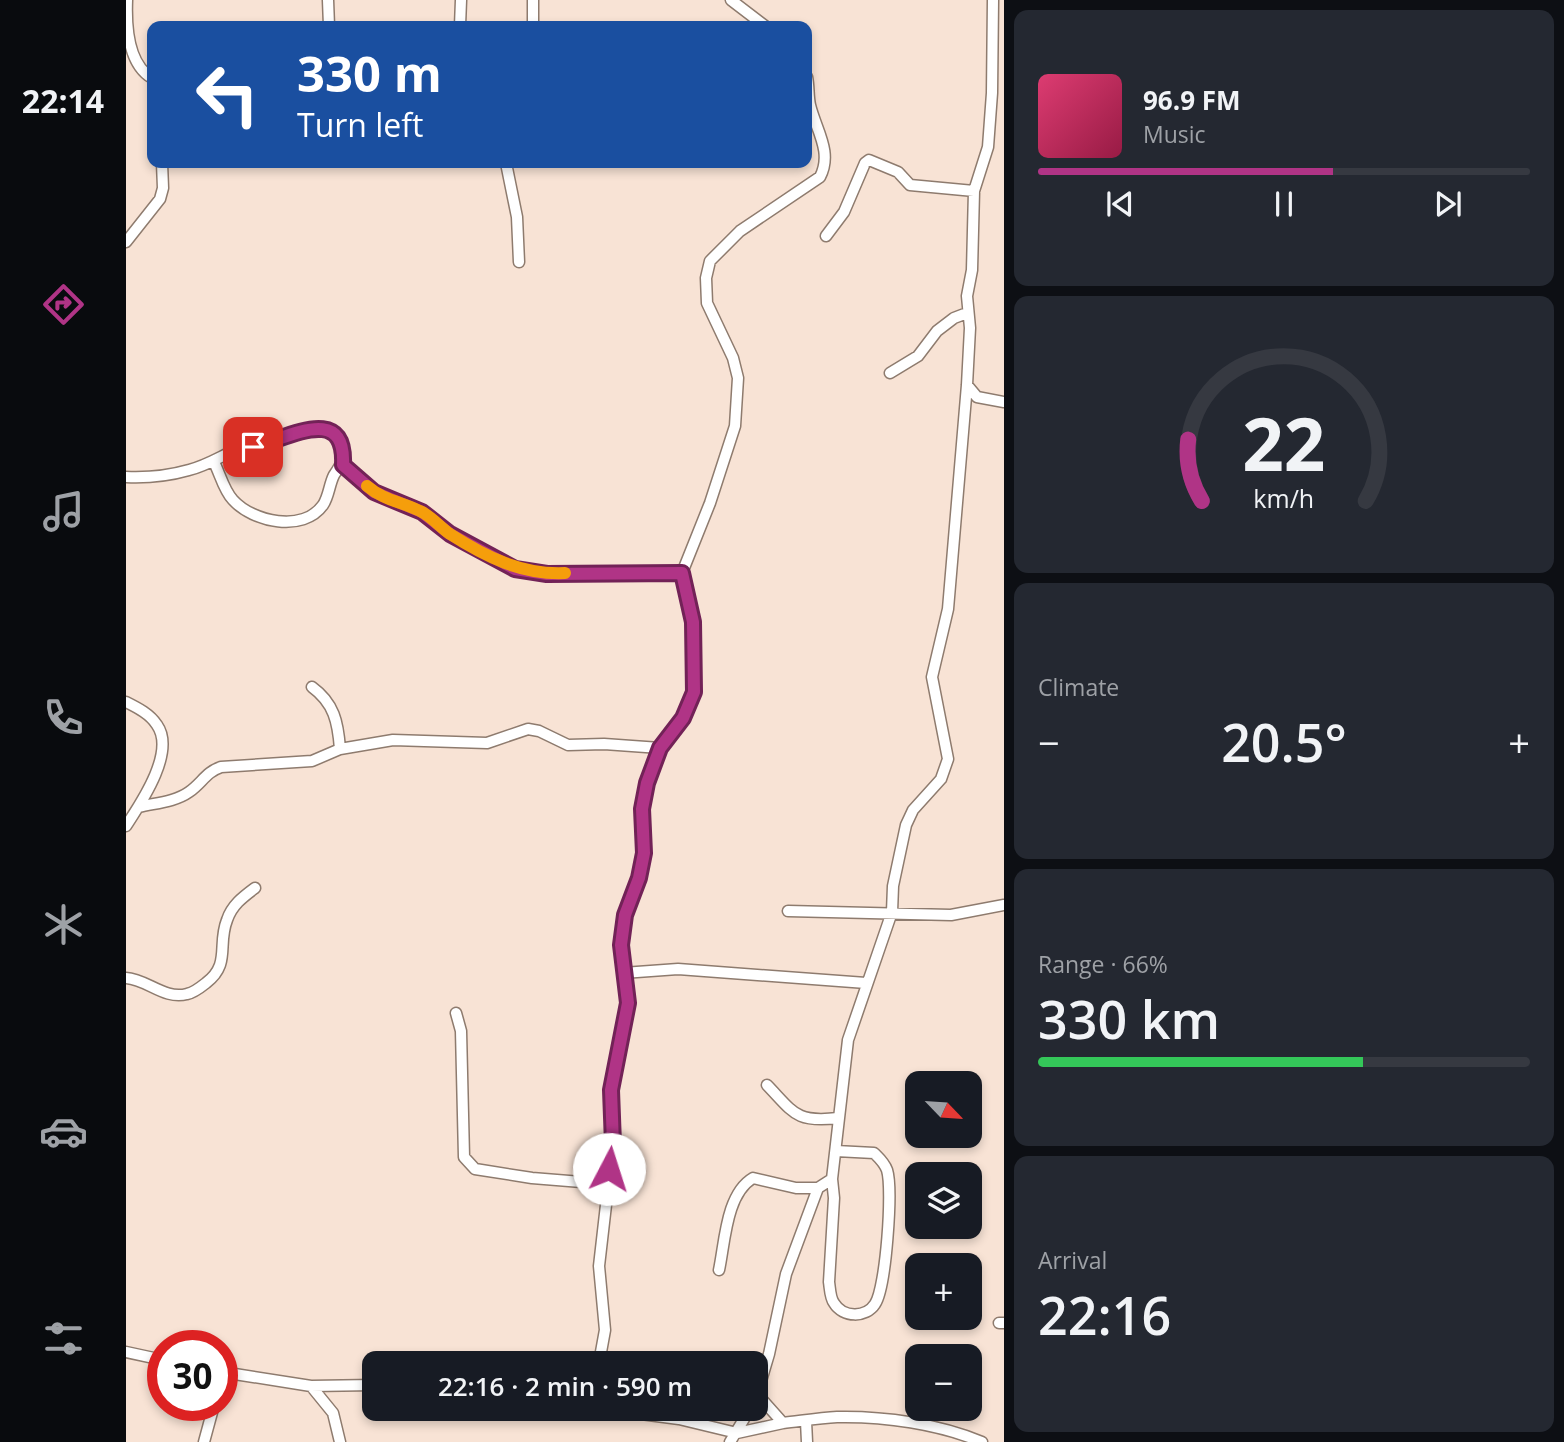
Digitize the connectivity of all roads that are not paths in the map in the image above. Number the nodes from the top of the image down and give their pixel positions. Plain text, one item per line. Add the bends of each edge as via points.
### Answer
1 (127, 0) edge
2 (328, 0) edge
3 (461, 0) edge
4 (533, 0) edge
5 (732, 0) edge
6 (993, 0) edge
7 (329, 21) edge
8 (460, 21) edge
9 (533, 21) edge
10 (759, 21) edge
11 (1004, 48) edge
12 (991, 50) junction
13 (147, 73) edge
14 (812, 110) edge
15 (162, 168) edge
16 (507, 168) edge
17 (974, 191) junction
18 (826, 236) dead end
19 (126, 242) edge
20 (519, 262) dead end
21 (967, 313) junction
22 (890, 373) dead end
23 (967, 385) junction
24 (1004, 402) edge
25 (214, 463) junction
26 (343, 465) junction
27 (126, 477) edge
28 (682, 573) junction
29 (312, 687) dead end
30 (126, 702) edge
31 (660, 748) junction
32 (340, 749) junction
33 (139, 807) junction
34 (126, 826) edge
35 (255, 888) dead end
36 (1004, 905) edge
37 (788, 911) dead end
38 (892, 912) junction
39 (623, 973) junction
40 (126, 978) edge
41 (866, 983) junction
42 (456, 1013) dead end
43 (767, 1085) dead end
44 (838, 1118) junction
45 (836, 1151) junction
46 (832, 1179) junction
47 (606, 1184) junction
48 (818, 1188) junction
49 (719, 1270) dead end
50 (600, 1351) edge
51 (768, 1351) edge
52 (126, 1352) edge
53 (147, 1357) edge
54 (238, 1378) edge
55 (312, 1385) junction
56 (362, 1385) edge
57 (768, 1407) edge
58 (210, 1421) edge
59 (686, 1421) edge
60 (743, 1421) edge
61 (806, 1421) junction
62 (783, 1423) junction
63 (734, 1438) edge
64 (204, 1442) edge
65 (341, 1442) edge
66 (807, 1442) edge
67 (982, 1442) edge

1 - 13 street via 131,47
2 - 7 street
3 - 8 street
4 - 9 street
5 - 10 street
6 - 12 street
11 - 12 street
12 - 17 street via 988,147
14 - 28 street via 824,144 824,171 814,184 790,195 740,231 710,261 707,303 736,368 735,426
15 - 19 street via 160,199
16 - 20 street via 517,217
17 - 18 street via 910,186 898,172 869,160 844,212
17 - 21 street
21 - 22 street via 937,331 918,356
21 - 23 street
23 - 24 street via 977,397
23 - 38 street via 948,609 932,677 948,759 941,779 906,824
25 - 26 street via 233,451 313,429 339,437 344,447
25 - 26 street via 230,498 242,509 280,521 317,513
25 - 27 street via 156,477
26 - 28 street via 374,492 422,512 450,534 515,569 547,574
28 - 31 street via 693,622 694,692 683,718
29 - 32 street via 329,701 339,724
30 - 33 street via 159,726 163,742 160,765
31 - 32 street via 568,745 528,729 487,743 393,740
31 - 39 street via 642,809 644,853 625,915
32 - 33 street via 312,761 221,767 178,798
33 - 34 street
35 - 40 street via 234,905 226,921 223,961 218,973 204,985 188,994 168,994
36 - 38 street via 951,915
37 - 38 street
38 - 41 street
39 - 41 street via 678,969
39 - 47 street via 628,1003 611,1090 613,1144
41 - 44 street via 848,1040
42 - 47 street via 461,1031 464,1157 468,1163 475,1169 531,1178
43 - 44 street via 803,1118
44 - 45 street
45 - 46 street
45 - 46 street via 874,1153 888,1172 882,1282 877,1303 857,1316 833,1303 829,1282
46 - 48 street
47 - 50 street via 599,1266 605,1329
48 - 49 street via 753,1178 743,1183 734,1198
48 - 51 street via 786,1274
52 - 53 street
54 - 55 street
55 - 56 street
55 - 65 street via 333,1413
57 - 62 street
58 - 64 street
59 - 63 street
60 - 63 street
61 - 62 street
61 - 66 street
61 - 67 street via 867,1418 929,1427
62 - 63 street

